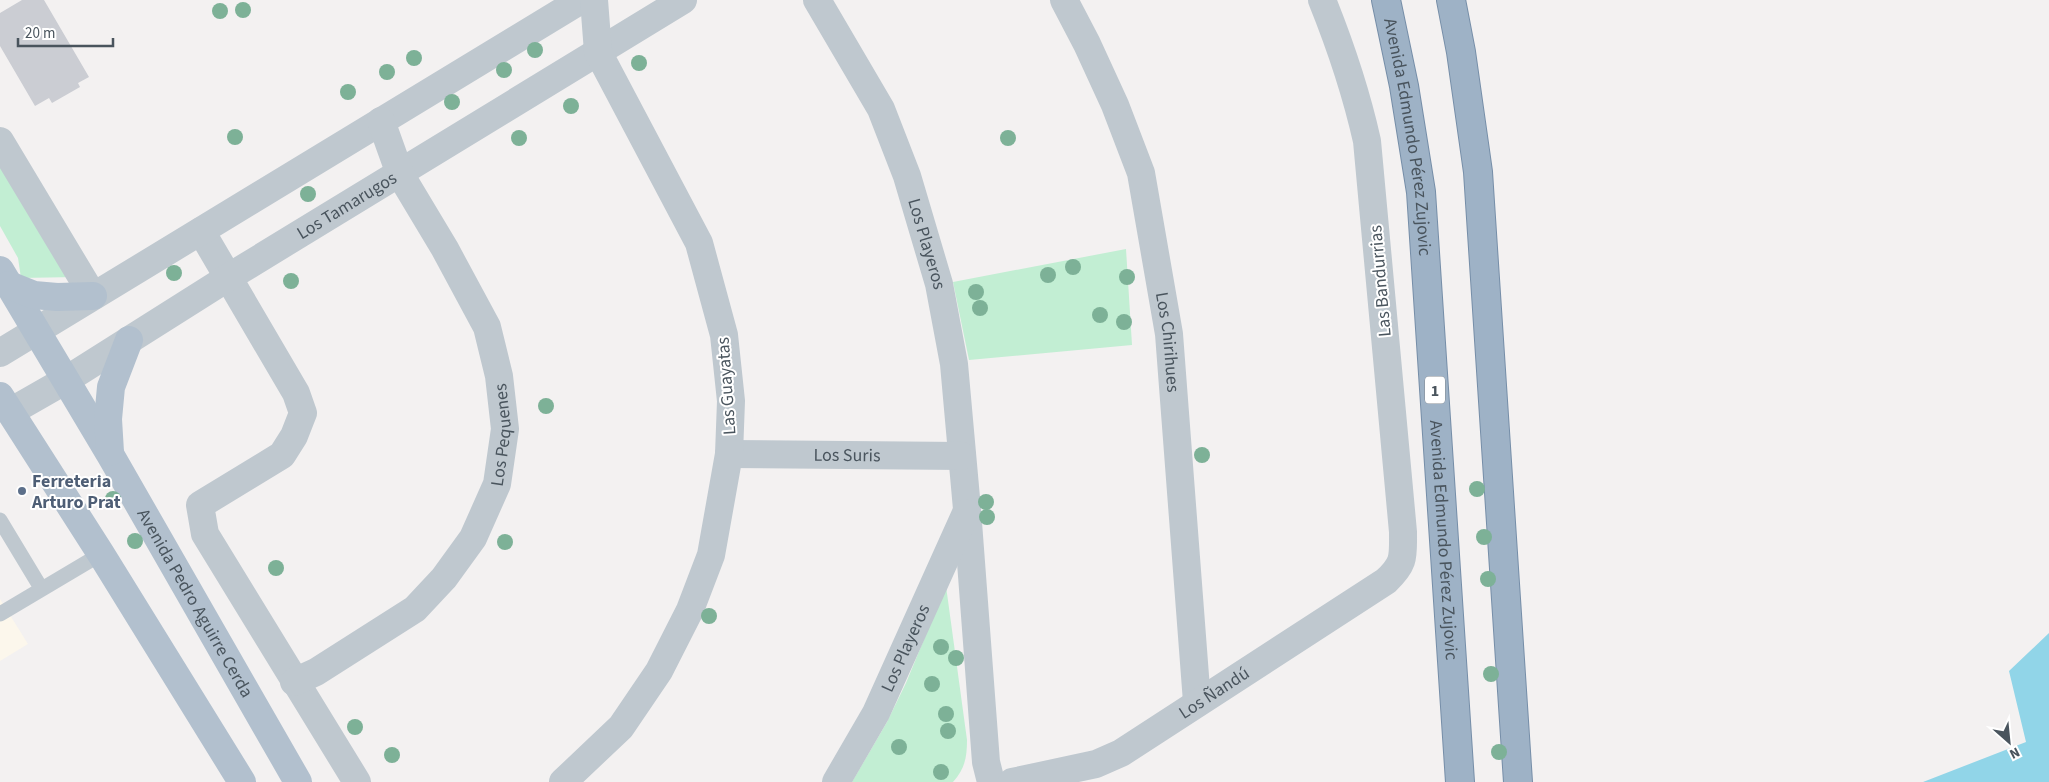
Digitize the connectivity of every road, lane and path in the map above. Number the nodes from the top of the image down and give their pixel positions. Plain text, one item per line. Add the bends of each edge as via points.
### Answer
1 (581, 0) edge
2 (594, 0) edge
3 (683, 0) edge
4 (817, 0) edge
5 (1064, 0) edge
6 (1322, 0) edge
7 (1386, 0) edge
8 (1451, 0) edge
9 (598, 52) junction
10 (381, 121) junction
11 (0, 141) edge
12 (400, 174) junction
13 (201, 231) junction
14 (229, 277) junction
15 (5, 278) edge
16 (93, 296) junction
17 (37, 331) junction
18 (130, 340) junction
19 (0, 353) edge
20 (66, 380) junction
21 (5, 404) edge
22 (730, 454) junction
23 (111, 456) junction
24 (962, 456) junction
25 (967, 509) junction
26 (0, 520) edge
27 (101, 554) junction
28 (1399, 568) joint
29 (41, 588) junction
30 (0, 614) edge
31 (294, 682) junction
32 (1197, 702) junction
33 (242, 782) edge
34 (298, 782) edge
35 (357, 782) edge
36 (564, 782) edge
37 (836, 782) edge
38 (991, 782) edge
39 (1012, 782) edge
40 (1460, 782) edge
41 (1518, 782) edge

1 - 10 street
2 - 9 street, Las Guayatas
3 - 9 street, Los Tamarugos
4 - 24 street, Los Playeros via 882,109 907,176 940,284 954,364
5 - 32 street, Los Chirihues via 1115,105 1141,173 1169,334
6 - 28 street, Las Bandurrias via 1356,95 1367,141 1404,532
7 - 40 highway, Avenida Edmundo Pérez Zujovic / 1 via 1421,192
8 - 41 highway via 1478,172
9 - 12 street, Los Tamarugos
9 - 22 street, Las Guayatas via 699,242 724,335 731,401
10 - 12 street, Los Pequenes
10 - 13 street
11 - 16 street
12 - 14 street, Los Tamarugos
12 - 31 street, Los Pequenes via 488,327 499,376 505,429 496,484 473,538 444,578 415,609 316,672
13 - 14 street
13 - 16 street
14 - 18 street, Los Tamarugos
14 - 31 street via 296,393 303,413 282,455 200,505 205,534
15 - 16 main road via 34,294
15 - 17 main road, Avenida Pedro Aguirre Cerda
16 - 17 street
17 - 19 street
17 - 20 main road, Avenida Pedro Aguirre Cerda
18 - 20 street, Los Tamarugos
18 - 23 main road via 109,403
20 - 21 street, Los Tamarugos
20 - 23 main road, Avenida Pedro Aguirre Cerda
21 - 27 main road
22 - 24 street, Los Suris
22 - 36 street, Las Guayatas via 711,555 690,610 659,671 621,727
23 - 34 main road, Avenida Pedro Aguirre Cerda
24 - 25 street, Los Playeros
25 - 37 street, Los Playeros via 876,713
25 - 38 street, Los Playeros via 986,762
26 - 29 lane
27 - 29 lane
27 - 33 main road
28 - 32 street, Los Ñandú via 1386,581
29 - 30 lane
31 - 35 street
32 - 39 street, Los Ñandú via 1121,753 1088,766

